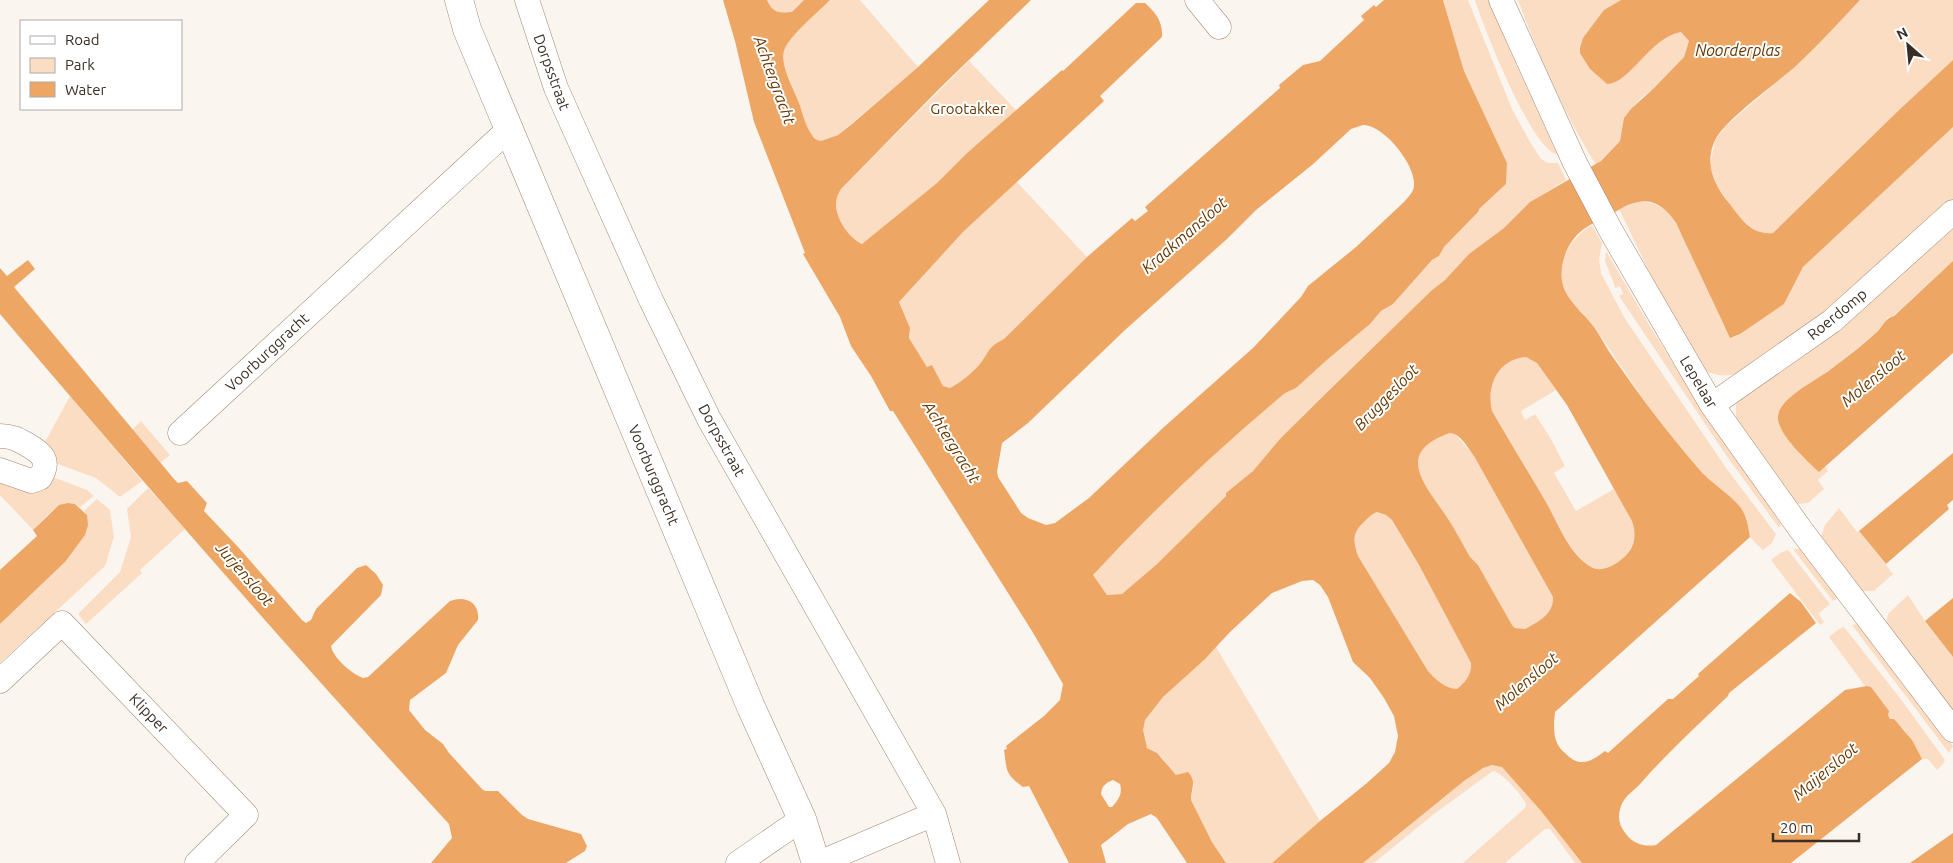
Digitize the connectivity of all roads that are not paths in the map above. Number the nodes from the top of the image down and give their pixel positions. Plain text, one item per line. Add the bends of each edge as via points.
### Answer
1 (459, 0) edge
2 (527, 0) edge
3 (1197, 0) edge
4 (1501, 0) edge
5 (1219, 27) dead end
6 (509, 129) junction
7 (1953, 212) edge
8 (1712, 404) junction
9 (180, 433) dead end
10 (0, 436) edge
11 (0, 470) edge
12 (0, 681) edge
13 (1953, 730) edge
14 (934, 814) junction
15 (802, 819) junction
16 (197, 863) edge
17 (738, 863) edge
18 (818, 863) edge
19 (948, 863) edge

1 - 6 street, Voorburggracht via 467,29
2 - 14 street, Dorpsstraat via 556,88 651,300 709,419
3 - 5 street
4 - 8 street, Lepelaar via 1574,163
6 - 9 street, Voorburggracht
6 - 15 street, Voorburggracht
7 - 8 street, Roerdomp via 1832,321
8 - 13 street, Lepelaar via 1801,530
10 - 11 street via 11,436 39,452 45,470 40,478 31,480
12 - 16 street, Klipper via 62,623 246,815
14 - 18 street
14 - 19 street, Dorpsstraat
15 - 17 street
15 - 18 street, Voorburggracht

